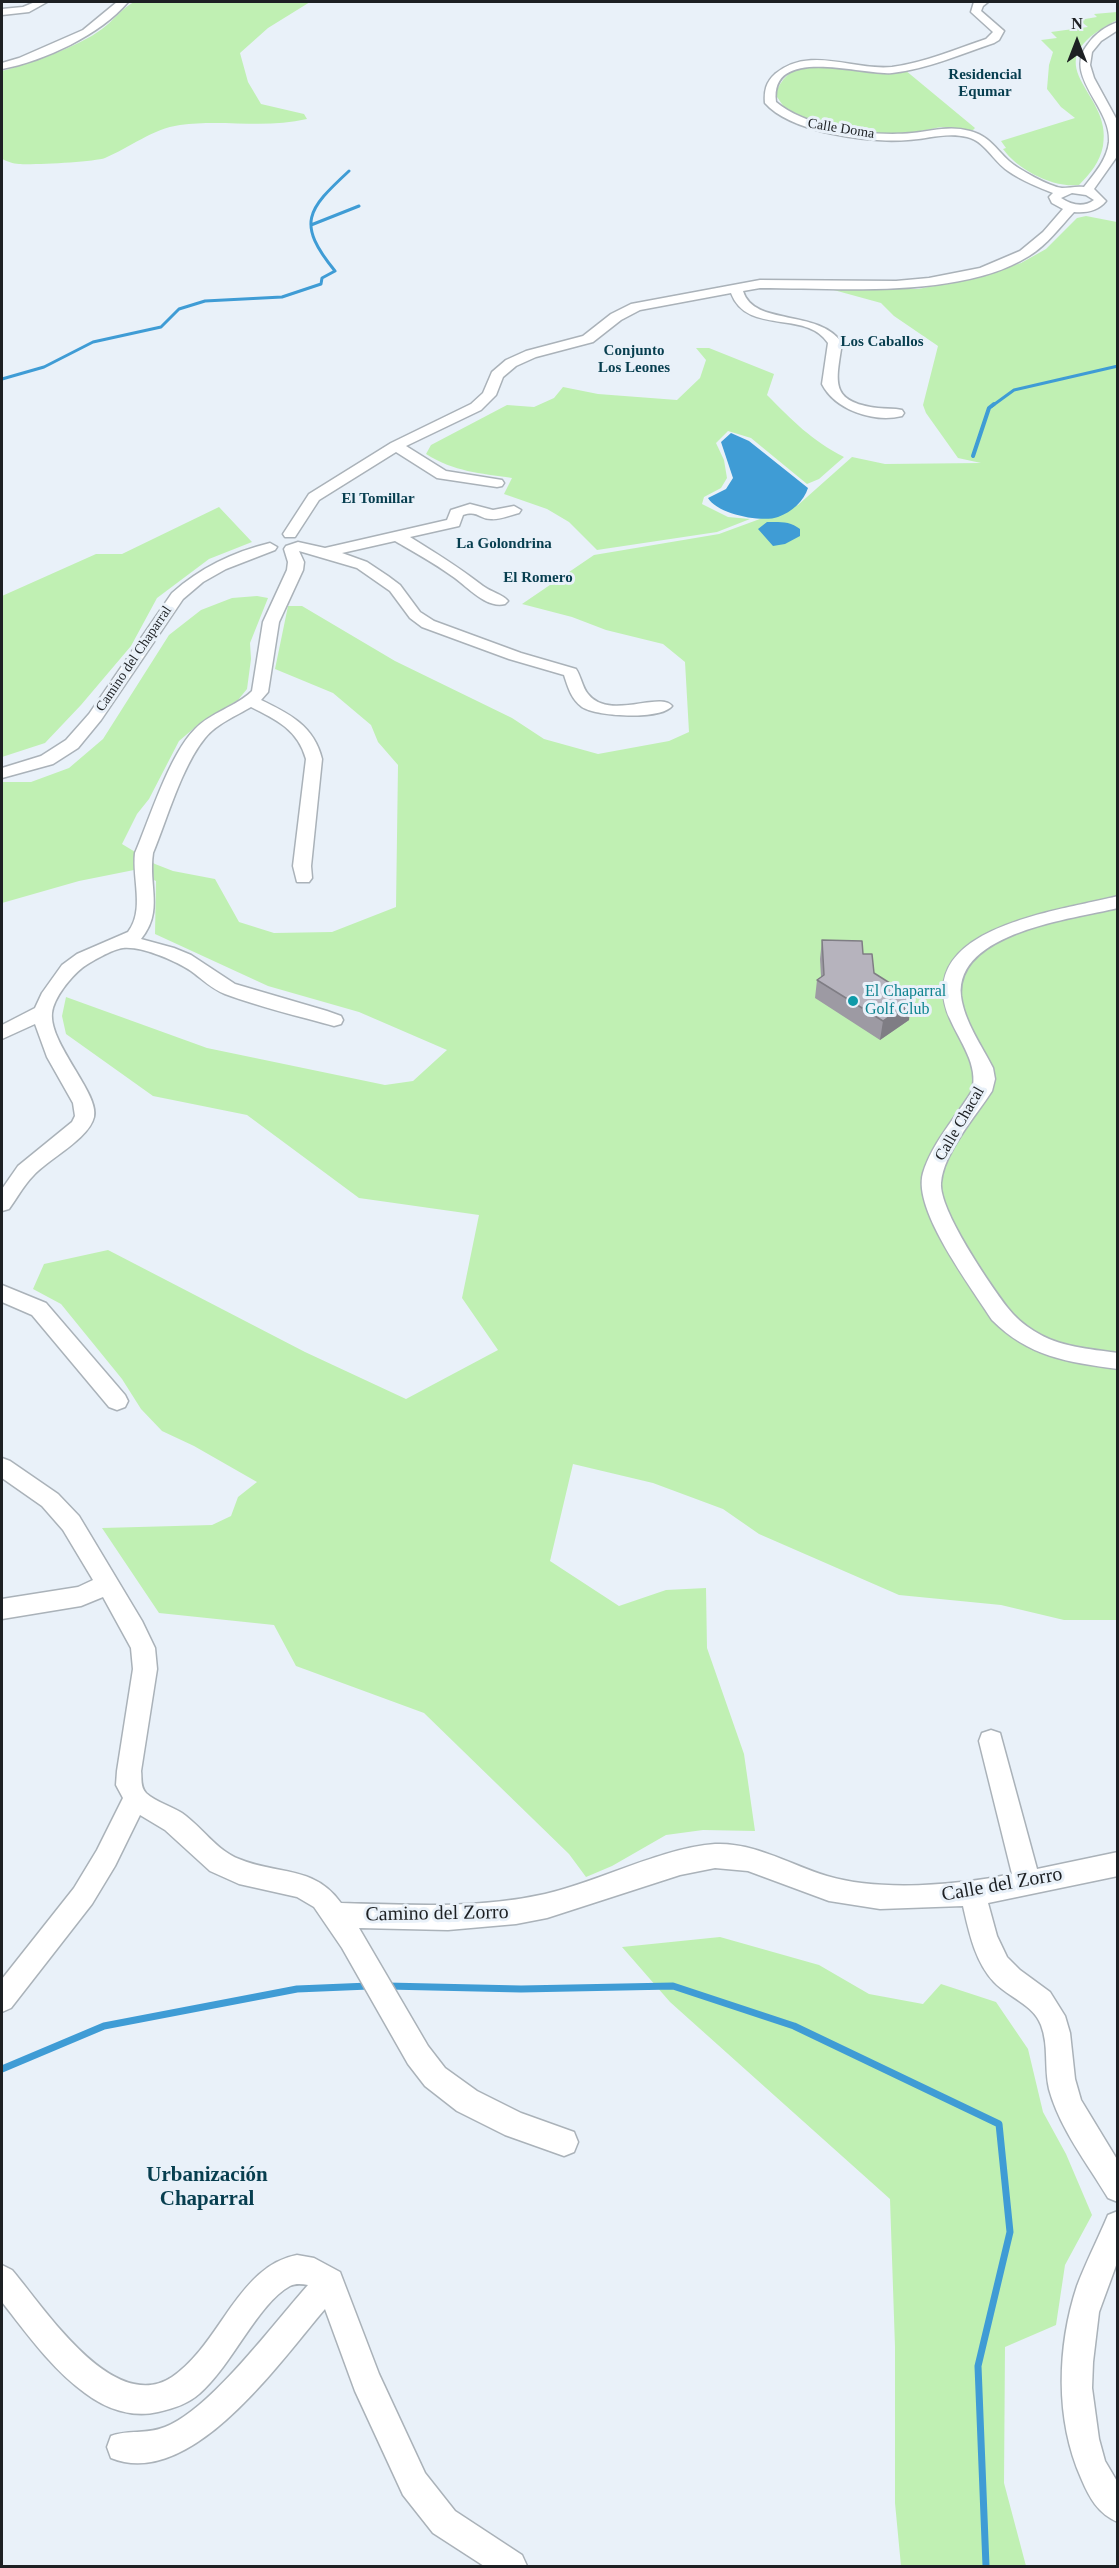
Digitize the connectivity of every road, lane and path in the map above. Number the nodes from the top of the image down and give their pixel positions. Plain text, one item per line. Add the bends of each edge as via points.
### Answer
1 (42, 2) edge
2 (123, 2) edge
3 (983, 2) edge
4 (2, 12) edge
5 (1118, 25) edge
6 (2, 66) edge
7 (1087, 191) junction
8 (1061, 192) junction
9 (1098, 204) junction
10 (1113, 207) dead end
11 (1071, 208) junction
12 (736, 288) junction
13 (897, 413) dead end
14 (396, 446) junction
15 (497, 483) dead end
16 (514, 510) dead end
17 (398, 536) junction
18 (293, 543) junction
19 (325, 552) junction
20 (500, 601) dead end
21 (251, 701) junction
22 (664, 706) dead end
23 (2, 773) edge
24 (303, 878) dead end
25 (1118, 902) edge
26 (123, 942) junction
27 (43, 1012) junction
28 (334, 1020) dead end
29 (2, 1034) edge
30 (2, 1204) edge
31 (2, 1293) edge
32 (1118, 1361) edge
33 (117, 1401) dead end
34 (7, 1477) edge
35 (106, 1585) junction
36 (2, 1609) edge
37 (991, 1741) dead end
38 (136, 1800) junction
39 (1118, 1864) edge
40 (642, 1875) joint
41 (1027, 1882) junction
42 (973, 1894) junction
43 (334, 1915) junction
44 (2, 1999) edge
45 (564, 2142) dead end
46 (1118, 2187) edge
47 (1118, 2225) edge
48 (2, 2280) edge
49 (330, 2282) junction
50 (122, 2447) dead end
51 (1118, 2507) edge
52 (511, 2566) edge

1 - 4 street via 25,10
2 - 6 street via 87,32
3 - 8 street, Calle Doma via 976,12 999,31 990,41 894,70 869,71 816,63 791,67 772,85 771,103 788,117 818,126 889,137 948,131 975,135 989,143 1000,160 1013,169
5 - 7 street via 1096,37 1085,57 1088,79 1111,121 1115,138 1112,155
7 - 8 street
7 - 9 street via 1097,195
8 - 11 street via 1056,200
9 - 10 street
9 - 11 street
11 - 12 street via 1047,236 1024,254 984,271 896,285 777,283
12 - 13 street via 741,304 748,310 821,328 834,338 829,384 838,398 862,409
12 - 14 street via 636,307 588,339 531,354 504,369 493,382 489,395 476,407
14 - 15 street via 442,475
14 - 18 street via 314,497
16 - 17 street via 491,514 466,509 456,513 454,523
17 - 19 street
17 - 20 street
18 - 19 street
18 - 21 street via 295,570 271,622 260,692
18 - 23 street, Camino del Chaparral via 279,535 271,538 270,547 217,567 194,581 177,596 95,717 72,744 47,760
19 - 22 street via 362,565 383,579 428,624 570,672 582,699 591,704 620,710
21 - 24 street via 296,725 313,747
21 - 26 street via 212,723 199,734 184,757 144,853 145,917 134,936
25 - 32 street, Calle Chacal via 1004,933 973,948 961,961 954,976 952,1000 985,1079 982,1091 931,1179 941,1221 1011,1327 1044,1348
26 - 27 street via 83,958 69,969
26 - 28 street via 173,953 225,987
27 - 29 street
27 - 30 street via 48,1038 83,1103 85,1116 79,1127 26,1171
31 - 33 street via 39,1309
34 - 35 street via 50,1500 85,1544
35 - 36 street via 81,1596
35 - 38 street via 143,1648 145,1669 129,1771 129,1785
37 - 41 street
38 - 43 street via 174,1822 219,1863 239,1872 303,1886 323,1899
38 - 44 street via 83,1896
39 - 41 street, Calle del Zorro
40 - 42 street, Calle del Zorro via 715,1856 748,1859 829,1889 880,1897
40 - 43 street, Camino del Zorro via 516,1912 448,1918
41 - 42 street, Calle del Zorro
42 - 46 street via 990,1955 1005,1975 1030,1991 1050,2014 1058,2032 1057,2055 1072,2114
43 - 45 street via 435,2078 466,2101 515,2125
47 - 51 street via 1084,2316 1076,2381 1090,2459 1101,2486
48 - 49 street via 90,2380 114,2394 140,2399 163,2397 189,2384 268,2285 285,2273 304,2270 318,2273
49 - 50 street via 232,2394 194,2429 142,2449
49 - 52 street via 366,2380 414,2484 444,2522

